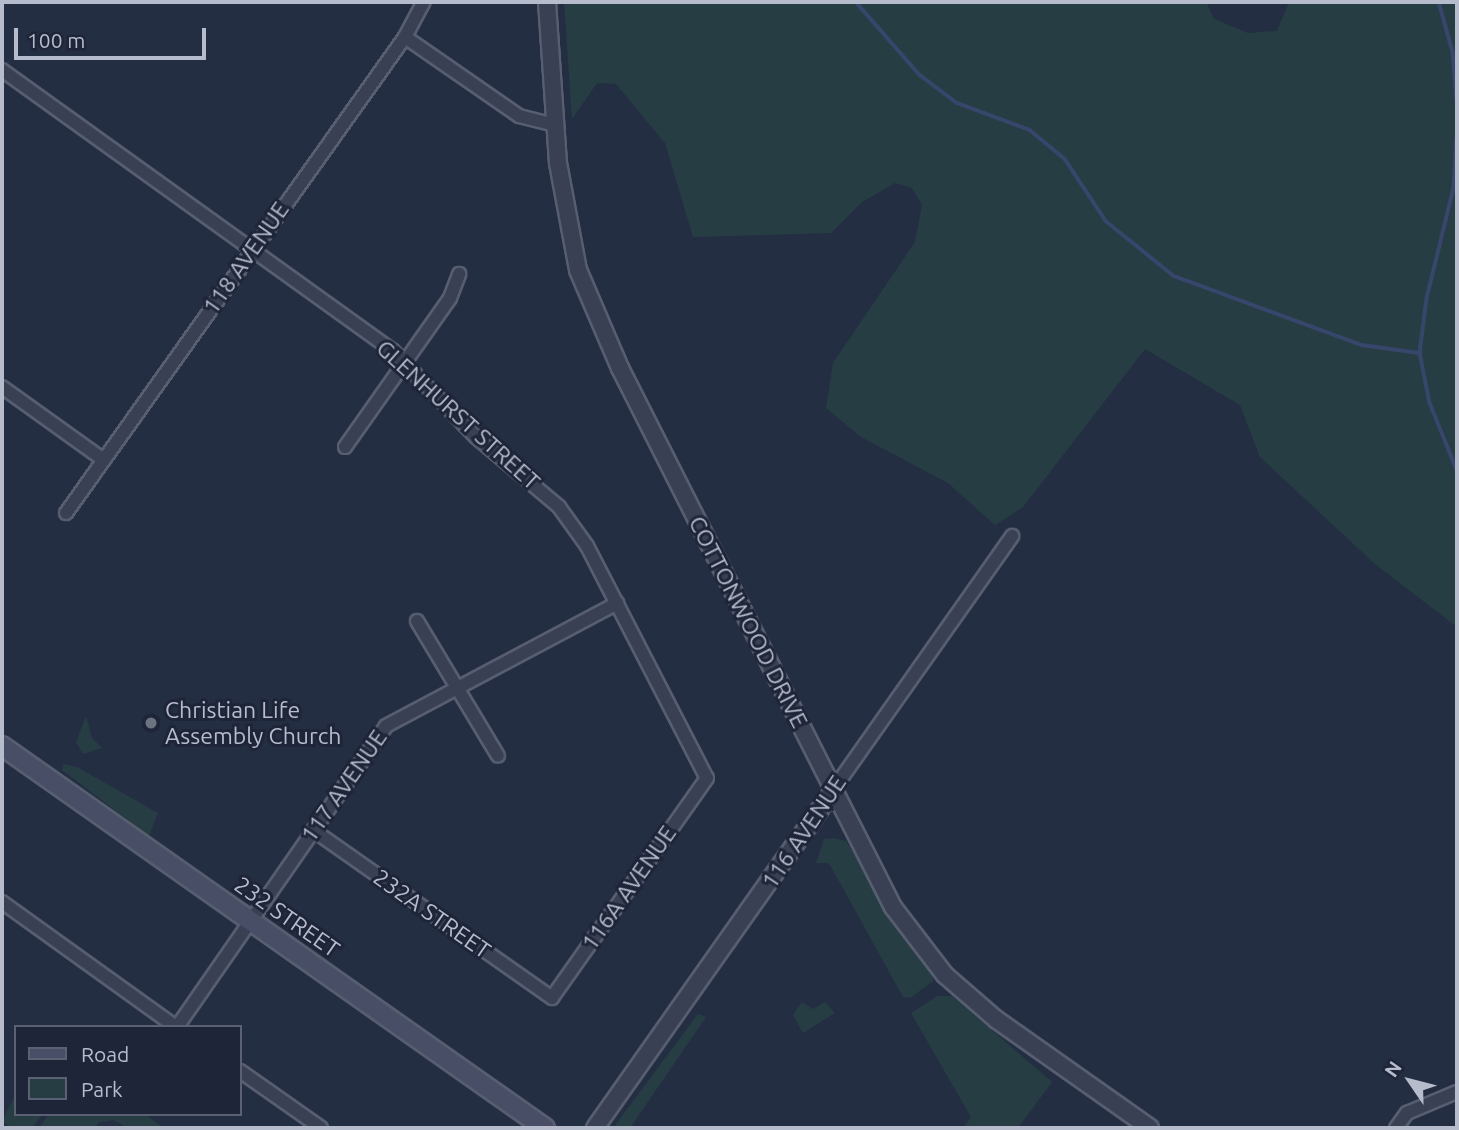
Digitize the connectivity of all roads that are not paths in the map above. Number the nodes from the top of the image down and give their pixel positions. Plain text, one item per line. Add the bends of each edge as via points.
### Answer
1 (424, 2) edge
2 (547, 2) edge
3 (405, 37) junction
4 (2, 70) edge
5 (554, 125) junction
6 (252, 250) junction
7 (459, 274) dead end
8 (405, 363) junction
9 (2, 387) edge
10 (345, 447) dead end
11 (104, 460) junction
12 (66, 513) dead end
13 (1012, 536) dead end
14 (617, 603) junction
15 (417, 621) dead end
16 (454, 686) junction
17 (2, 746) edge
18 (498, 756) dead end
19 (707, 778) joint
20 (832, 790) junction
21 (313, 830) junction
22 (2, 902) edge
23 (251, 922) junction
24 (552, 998) joint
25 (174, 1025) edge
26 (178, 1025) edge
27 (242, 1072) edge
28 (1457, 1092) edge
29 (321, 1128) edge
30 (545, 1128) edge
31 (595, 1128) edge
32 (1150, 1128) edge
33 (1396, 1128) edge

1 - 3 street, 118 AVENUE
2 - 5 street, COTTONWOOD DRIVE
3 - 5 street via 519,116
3 - 6 street, 118 AVENUE
4 - 6 street, GLENHURST STREET
5 - 20 street, COTTONWOOD DRIVE via 570,240 606,338
6 - 8 street, GLENHURST STREET
6 - 11 street, 118 AVENUE
7 - 8 street via 450,298
8 - 10 street
8 - 14 street, GLENHURST STREET via 476,437 559,506 581,535
9 - 11 street
11 - 12 street, 118 AVENUE
13 - 20 street, 116 AVENUE
14 - 16 street, 117 AVENUE
14 - 19 street, GLENHURST STREET
15 - 16 street
16 - 18 street
16 - 21 street, 117 AVENUE via 386,726
17 - 23 main road, 232 STREET
19 - 24 street, 116A AVENUE
20 - 31 street, 116 AVENUE
20 - 32 street, COTTONWOOD DRIVE via 893,907 945,975 1017,1036
21 - 23 street, 117 AVENUE
21 - 24 street, 232A STREET
22 - 25 street
23 - 26 street, 117 AVENUE
23 - 30 main road, 232 STREET
27 - 29 street
28 - 33 street via 1407,1113

